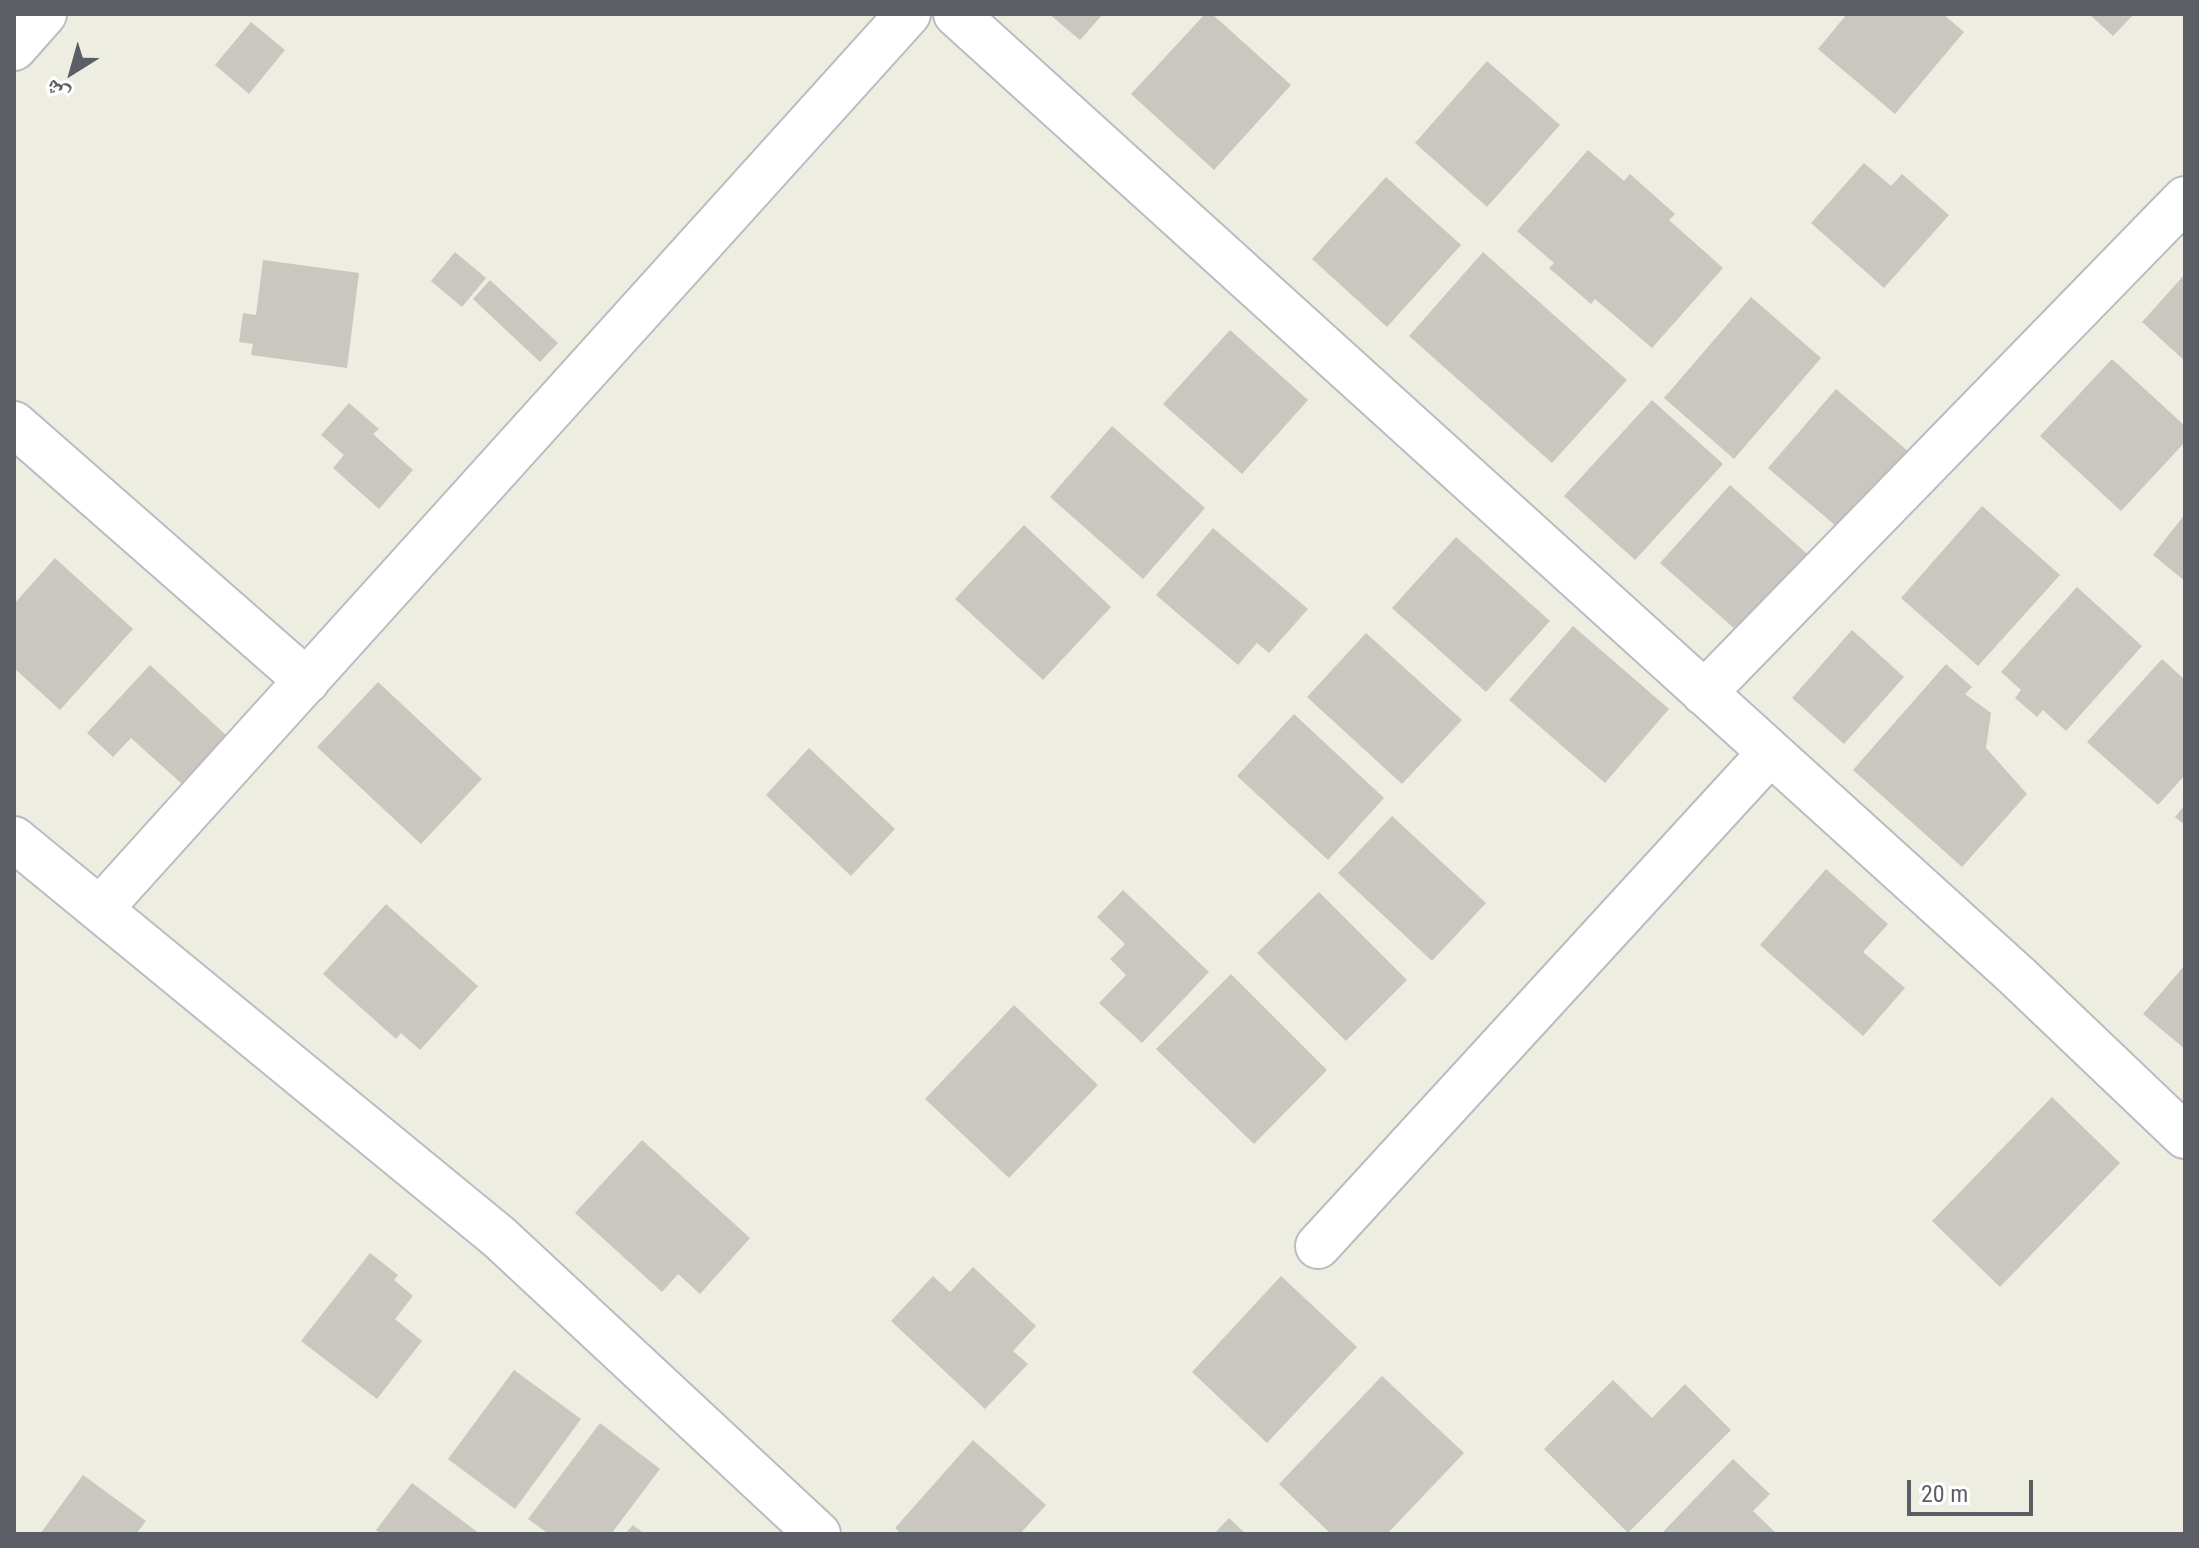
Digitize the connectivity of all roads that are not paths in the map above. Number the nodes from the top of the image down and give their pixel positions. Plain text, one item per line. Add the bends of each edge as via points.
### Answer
1 (44, 14) edge
2 (908, 14) edge
3 (956, 14) edge
4 (14, 48) edge
5 (2185, 199) edge
6 (14, 424) edge
7 (307, 681) junction
8 (1704, 693) junction
9 (1770, 753) junction
10 (14, 839) edge
11 (100, 909) junction
12 (2185, 1136) edge
13 (1318, 1246) dead end
14 (818, 1534) edge

1 - 4 street
2 - 7 street
3 - 8 street
5 - 8 street
6 - 7 street
7 - 11 street
8 - 9 street
9 - 12 street
9 - 13 street
10 - 11 street
11 - 14 street via 499,1237

